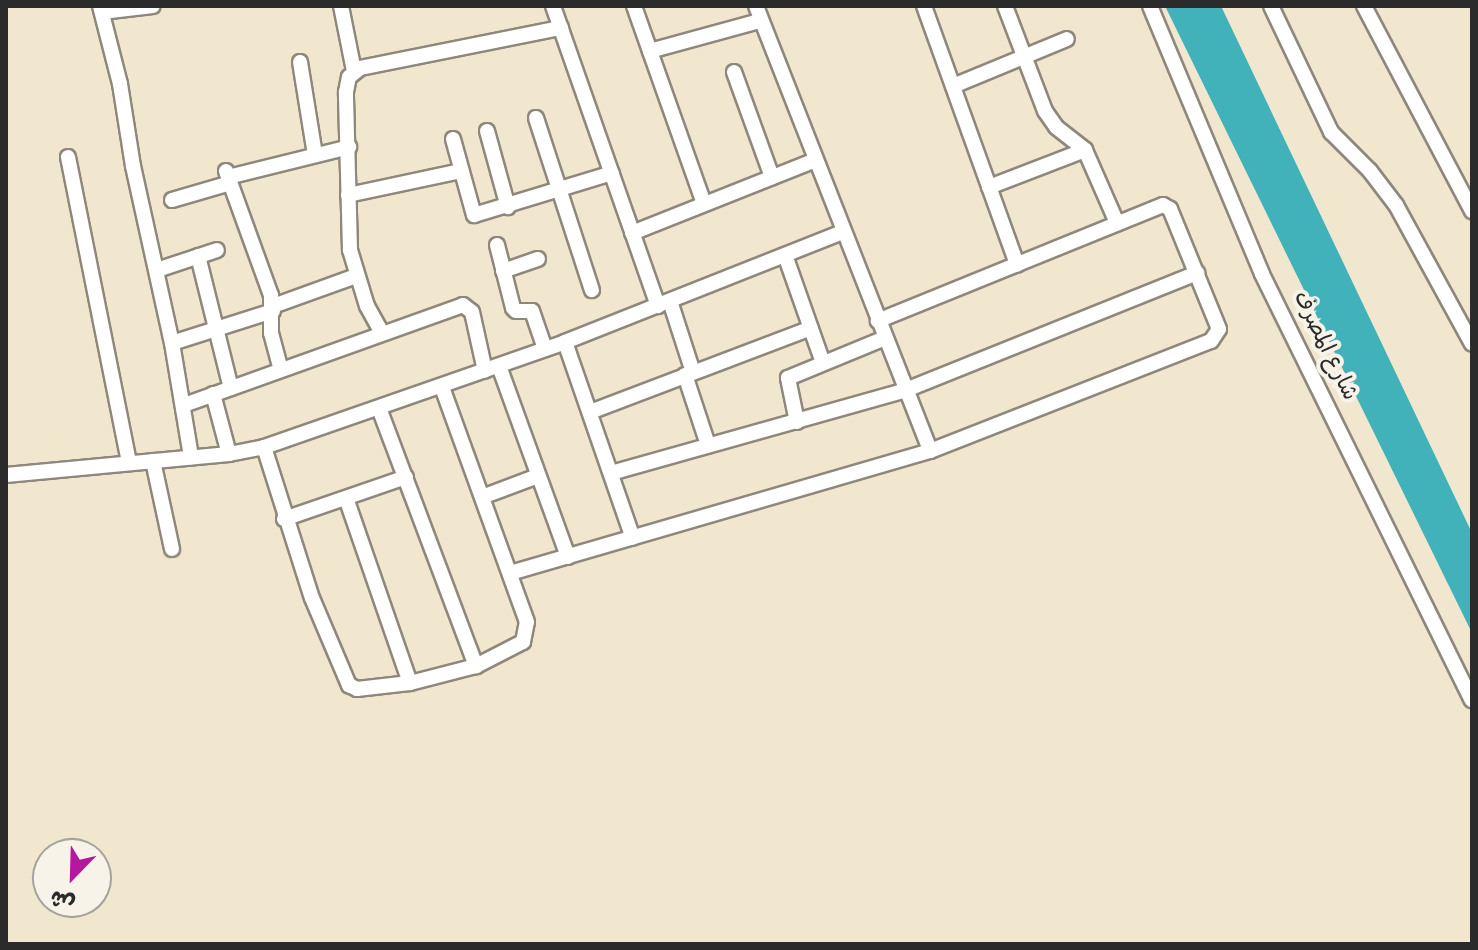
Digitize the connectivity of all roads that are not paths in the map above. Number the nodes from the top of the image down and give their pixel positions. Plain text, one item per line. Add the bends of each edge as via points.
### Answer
1 (153, 6) edge
2 (341, 6) edge
3 (553, 6) edge
4 (634, 6) edge
5 (924, 6) edge
6 (1005, 6) edge
7 (1150, 6) edge
8 (1271, 6) edge
9 (1364, 6) edge
10 (101, 9) edge
11 (758, 13) edge
12 (561, 28) junction
13 (1067, 39) dead end
14 (650, 51) junction
15 (1024, 57) junction
16 (300, 62) dead end
17 (354, 71) junction
18 (734, 72) dead end
19 (953, 86) junction
20 (536, 118) dead end
21 (487, 131) dead end
22 (453, 139) dead end
23 (349, 147) junction
24 (1085, 150) junction
25 (315, 155) junction
26 (68, 157) dead end
27 (815, 160) junction
28 (461, 171) junction
29 (612, 173) junction
30 (228, 177) junction
31 (772, 177) junction
32 (989, 187) junction
33 (558, 191) junction
34 (348, 195) junction
35 (172, 200) dead end
36 (704, 204) junction
37 (508, 207) junction
38 (1472, 211) edge
39 (1117, 223) junction
40 (843, 232) junction
41 (632, 233) junction
42 (497, 245) dead end
43 (217, 250) dead end
44 (785, 255) junction
45 (198, 256) junction
46 (538, 259) dead end
47 (1017, 265) junction
48 (157, 270) junction
49 (503, 271) junction
50 (1197, 273) junction
51 (356, 276) junction
52 (592, 290) dead end
53 (664, 303) junction
54 (273, 308) junction
55 (878, 321) junction
56 (811, 328) junction
57 (216, 329) junction
58 (382, 333) junction
59 (885, 338) junction
60 (565, 342) junction
61 (172, 343) junction
62 (1472, 344) edge
63 (545, 349) junction
64 (823, 363) junction
65 (492, 368) junction
66 (281, 370) junction
67 (689, 374) junction
68 (442, 387) junction
69 (231, 388) junction
70 (906, 390) junction
71 (213, 394) junction
72 (184, 405) junction
73 (379, 408) junction
74 (590, 412) junction
75 (797, 422) junction
76 (708, 445) junction
77 (264, 447) junction
78 (930, 451) junction
79 (229, 454) junction
80 (191, 457) junction
81 (153, 461) junction
82 (129, 463) junction
83 (611, 473) junction
84 (6, 475) edge
85 (538, 476) junction
86 (406, 477) junction
87 (482, 497) junction
88 (346, 498) junction
89 (284, 519) junction
90 (633, 538) junction
91 (172, 549) dead end
92 (568, 557) junction
93 (510, 573) junction
94 (476, 666) junction
95 (410, 683) junction
96 (1472, 700) edge

1 - 10 street
2 - 17 street
3 - 12 street
4 - 14 street
5 - 19 street
6 - 15 street
7 - 96 street, شارع المصرف via 1262,274
8 - 62 street via 1331,132 1396,205
9 - 38 street
10 - 48 street
11 - 14 street
11 - 27 street
12 - 17 street
12 - 29 street
13 - 15 street
14 - 36 street
15 - 19 street
15 - 24 street via 1050,119
16 - 25 street
17 - 23 street via 346,84
18 - 31 street
19 - 32 street
20 - 33 street
21 - 37 street
22 - 28 street
23 - 25 street
23 - 34 street
24 - 32 street
24 - 39 street
25 - 30 street
26 - 82 street
27 - 31 street
27 - 40 street
28 - 34 street
28 - 37 street via 474,215
29 - 33 street
29 - 41 street
30 - 35 street
30 - 54 street
31 - 36 street
32 - 47 street
33 - 37 street
33 - 52 street
34 - 51 street
36 - 41 street
39 - 47 street
39 - 50 street via 1168,207
40 - 44 street
40 - 55 street
41 - 53 street
42 - 49 street
43 - 45 street
44 - 53 street
44 - 56 street
45 - 48 street
45 - 57 street
46 - 49 street
47 - 55 street
48 - 61 street
49 - 63 street via 513,308 532,311
50 - 70 street
50 - 78 street via 1218,323 1215,338
51 - 54 street
51 - 58 street
53 - 60 street
53 - 67 street
54 - 57 street
54 - 66 street via 271,333
55 - 59 street
56 - 64 street
56 - 67 street
57 - 61 street
57 - 69 street
58 - 65 street via 469,307
58 - 66 street
59 - 64 street
59 - 70 street
60 - 63 street
60 - 74 street
61 - 72 street
63 - 65 street
64 - 75 street via 788,378
65 - 68 street
65 - 85 street
66 - 69 street
67 - 74 street
67 - 76 street
68 - 73 street
68 - 87 street
69 - 71 street
70 - 75 street
70 - 78 street
71 - 72 street
71 - 79 street
72 - 80 street
73 - 77 street
73 - 86 street
74 - 83 street
75 - 76 street
76 - 83 street
77 - 79 street
77 - 89 street
78 - 90 street
79 - 80 street
80 - 81 street
81 - 82 street
81 - 91 street
82 - 84 street
83 - 90 street
85 - 87 street
85 - 92 street
86 - 88 street
86 - 94 street
87 - 93 street
88 - 89 street
88 - 95 street
89 - 95 street via 349,685 357,689
90 - 92 street
92 - 93 street
93 - 94 street via 528,632 515,648
94 - 95 street

